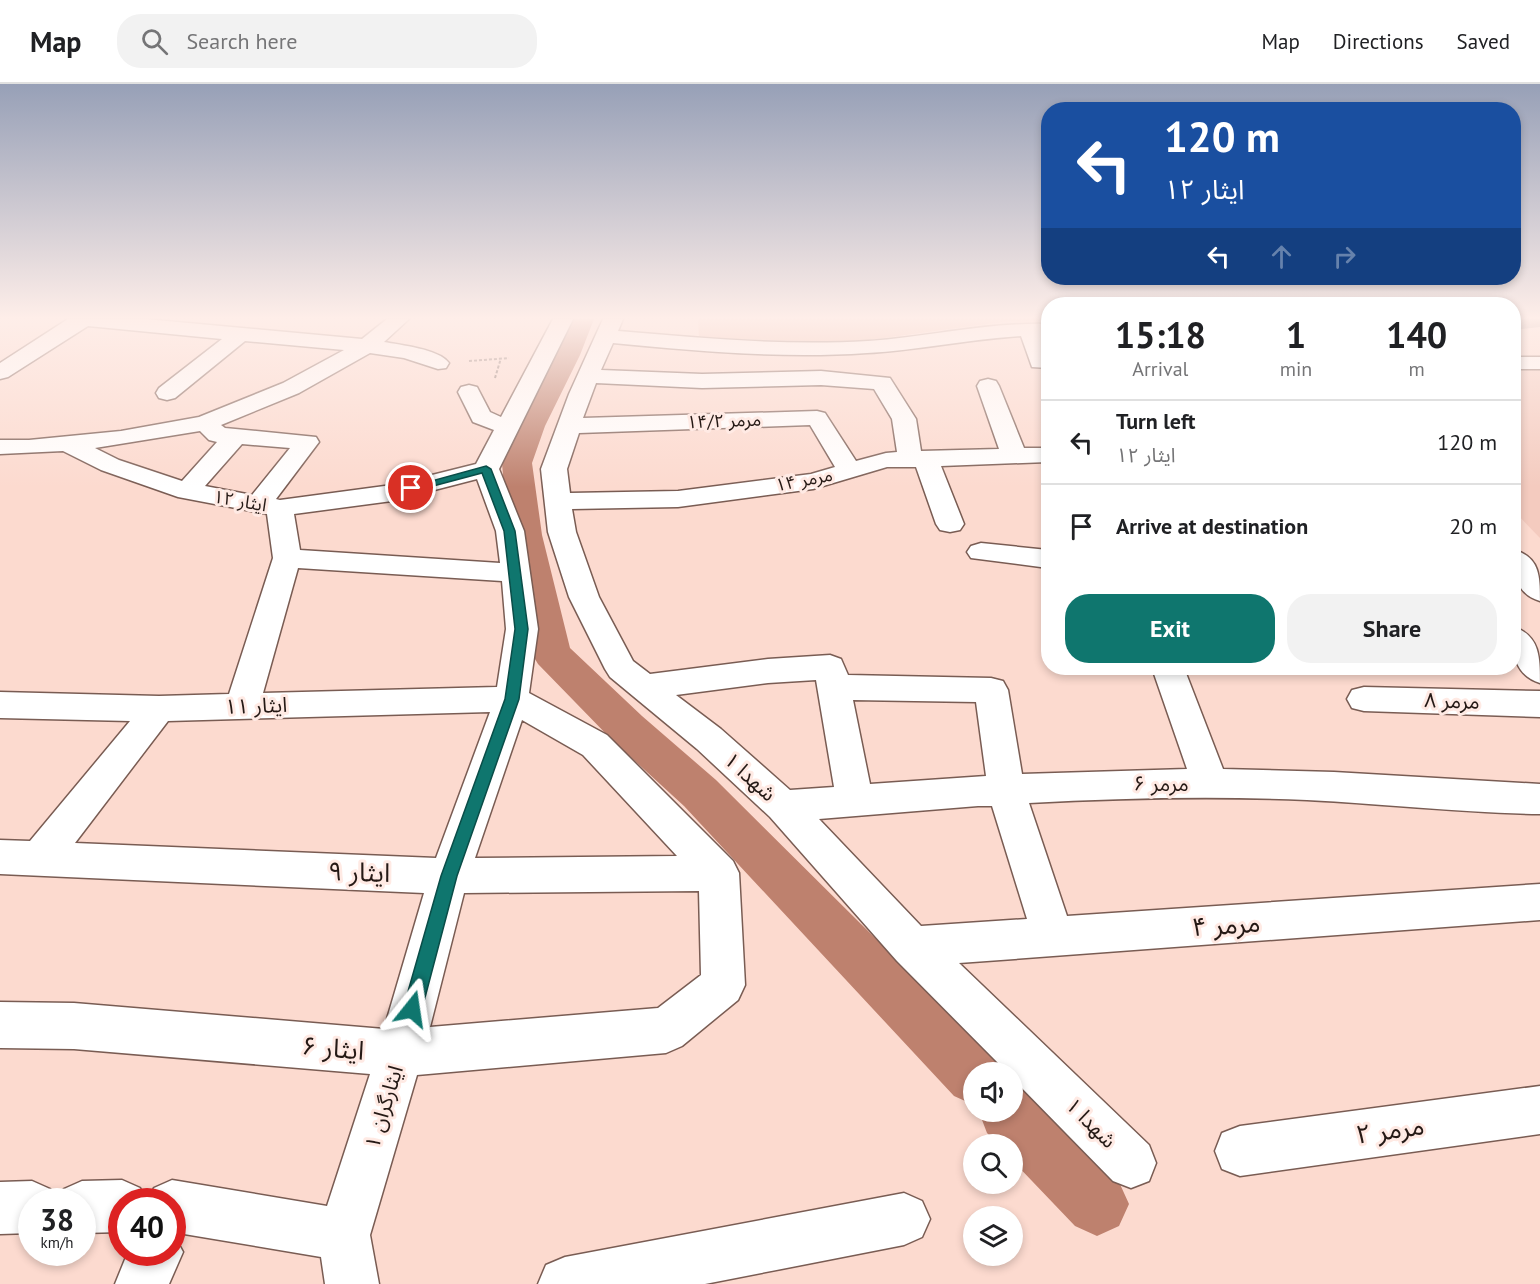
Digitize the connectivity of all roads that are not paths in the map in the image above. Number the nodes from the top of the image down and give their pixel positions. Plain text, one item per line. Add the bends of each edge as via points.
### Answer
1 (190, 375) edge
2 (315, 375) edge
3 (533, 375) edge
4 (588, 376) joint
5 (988, 386) dead end
6 (469, 392) dead end
7 (167, 393) dead end
8 (205, 423) junction
9 (569, 426) junction
10 (507, 427) junction
11 (235, 437) junction
12 (66, 443) junction
13 (0, 447) edge
14 (1014, 455) junction
15 (1041, 455) edge
16 (918, 459) junction
17 (486, 469) junction
18 (850, 471) junction
19 (187, 491) junction
20 (559, 501) junction
21 (269, 506) junction
22 (950, 524) dead end
23 (981, 552) dead end
24 (287, 558) junction
25 (1041, 558) edge
26 (1521, 568) edge
27 (515, 573) junction
28 (1540, 591) edge
29 (1171, 675) edge
30 (642, 687) junction
31 (833, 687) junction
32 (512, 699) junction
33 (1364, 699) dead end
34 (1540, 704) edge
35 (242, 707) junction
36 (159, 709) junction
37 (4, 710) edge
38 (1210, 784) junction
39 (1006, 790) junction
40 (1540, 799) edge
41 (855, 800) junction
42 (783, 806) junction
43 (0, 857) edge
44 (39, 859) junction
45 (719, 873) junction
46 (449, 876) junction
47 (1540, 902) edge
48 (1053, 937) junction
49 (912, 947) junction
50 (0, 1025) edge
51 (400, 1053) junction
52 (1540, 1110) edge
53 (1239, 1150) dead end
54 (1131, 1162) dead end
55 (18, 1207) edge
56 (0, 1208) edge
57 (186, 1211) edge
58 (904, 1219) dead end
59 (344, 1235) junction
60 (150, 1266) edge
61 (142, 1284) edge
62 (352, 1284) edge
63 (565, 1284) edge

1 - 7 main road
2 - 8 main road
3 - 10 main road
4 - 9 main road, شهدا ۱
4 - 16 main road via 702,381 821,378 882,383 904,419
5 - 14 main road
6 - 10 main road via 481,417
8 - 11 main road via 218,435
8 - 12 main road
9 - 18 main road, مرمر ۱۴/۲ via 817,418
9 - 20 main road, شهدا ۱ via 554,469
10 - 17 main road
11 - 19 main road
11 - 21 main road via 307,442
12 - 13 main road
12 - 19 main road, ایثار ۱۲ via 110,465
14 - 15 main road, مرمر ۱۴
14 - 16 main road, مرمر ۱۴
16 - 18 main road, مرمر ۱۴ via 886,460
16 - 22 main road
17 - 21 main road, ایثار ۱۲ via 392,493
17 - 27 main road, ایثارگران ۱ via 510,531
18 - 20 main road, مرمر ۱۴ via 813,481 678,499
19 - 21 main road, ایثار ۱۲
20 - 30 main road, شهدا ۱ via 562,532 584,597 621,669
21 - 24 main road
23 - 25 main road
24 - 27 main road
24 - 35 main road
26 - 28 main road
27 - 32 main road, ایثارگران ۱ via 522,629
29 - 38 main road
30 - 31 main road via 830,667
30 - 42 main road, شهدا ۱ via 709,739
31 - 39 main road via 991,690
31 - 41 main road
32 - 35 main road, ایثار ۱۱
32 - 45 main road via 595,745
32 - 46 main road, ایثارگران ۱
33 - 34 main road, مرمر ۸
35 - 36 main road, ایثار ۱۱
36 - 37 main road, ایثار ۱۱
36 - 44 main road
38 - 39 main road, مرمر ۶
38 - 40 main road, مرمر ۶ via 1305,785
39 - 41 main road, مرمر ۶
39 - 48 main road
41 - 42 main road, مرمر ۶
42 - 49 main road, شهدا ۱
43 - 44 main road, ایثار ۹
44 - 46 main road, ایثار ۹
45 - 46 main road, ایثار ۹
45 - 51 main road, ایثار ۶ via 723,985 666,1030
46 - 51 main road, ایثارگران ۱
47 - 48 main road, مرمر ۴
48 - 49 main road, مرمر ۴
49 - 54 main road, شهدا ۱
50 - 51 main road, ایثار ۶ via 75,1026
51 - 59 main road, ایثارگران ۱
52 - 53 main road, مرمر ۲
55 - 56 main road
57 - 59 main road
58 - 63 main road
59 - 62 main road, ایثارگران ۱
60 - 61 main road

